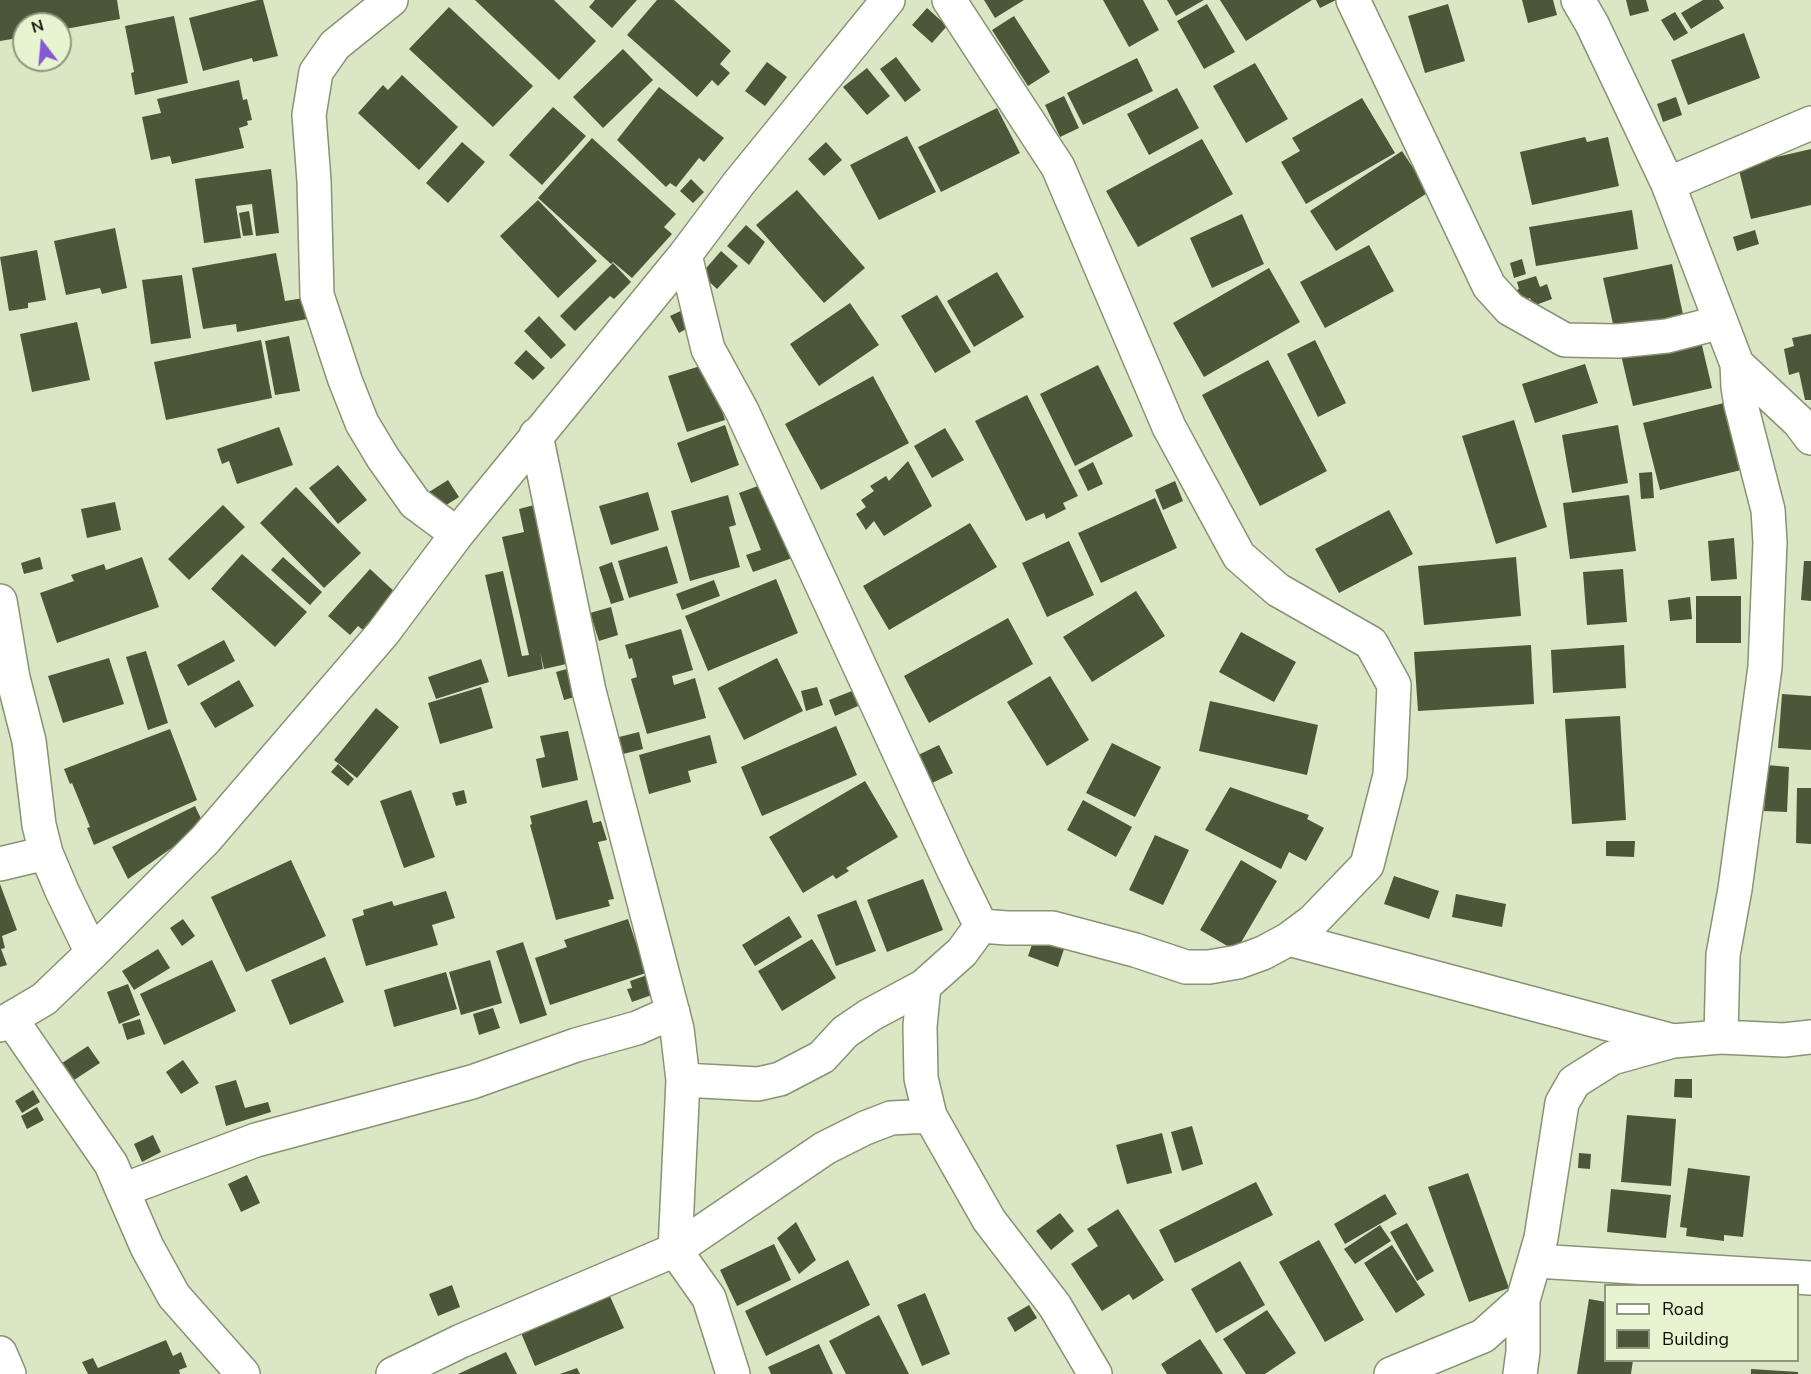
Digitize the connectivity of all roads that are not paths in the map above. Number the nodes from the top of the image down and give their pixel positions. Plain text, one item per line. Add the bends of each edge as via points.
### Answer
1 (391, 0) edge
2 (888, 0) edge
3 (949, 0) edge
4 (1353, 0) edge
5 (1578, 0) edge
6 (1811, 123) edge
7 (1668, 184) junction
8 (685, 255) junction
9 (1721, 322) junction
10 (1737, 364) junction
11 (536, 435) junction
12 (1811, 438) edge
13 (457, 534) junction
14 (0, 601) edge
15 (46, 853) junction
16 (0, 864) edge
17 (981, 926) junction
18 (1289, 939) junction
19 (92, 953) junction
20 (924, 986) junction
21 (673, 1012) junction
22 (6, 1022) edge
23 (1722, 1037) junction
24 (1811, 1037) edge
25 (1673, 1041) junction
26 (683, 1080) junction
27 (930, 1116) junction
28 (123, 1190) junction
29 (675, 1251) junction
30 (1536, 1261) junction
31 (1811, 1278) edge
32 (1523, 1300) junction
33 (1483, 1336) junction
34 (0, 1353) edge
35 (1522, 1363) edge
36 (9, 1374) edge
37 (243, 1374) edge
38 (393, 1374) edge
39 (733, 1374) edge
40 (1095, 1374) edge
41 (1391, 1374) edge

1 - 13 street via 335,45 316,72 309,115 317,295 362,423 415,503
2 - 8 street
3 - 18 street via 1058,167 1170,427 1239,556 1278,590 1371,643 1394,684 1390,775 1367,865 1313,921
4 - 9 street via 1489,286 1510,309 1565,340 1618,341 1667,336
5 - 7 street
6 - 7 street
7 - 9 street
8 - 11 street
8 - 17 street via 708,349 747,422
9 - 10 street
10 - 12 street
10 - 23 street via 1741,405 1768,510 1770,542 1765,667 1723,955
11 - 13 street
11 - 21 street via 589,691
13 - 19 street via 383,633 205,840
14 - 15 street via 29,741
15 - 16 street
15 - 19 street
17 - 18 street via 1052,928 1186,967 1238,962
17 - 20 street via 962,951
18 - 25 street
19 - 22 street via 44,999
20 - 26 street via 870,1015 845,1032 822,1057 780,1079 758,1084
20 - 27 street via 921,1078
21 - 26 street
21 - 28 street via 637,1028 472,1082 256,1140
22 - 28 street via 111,1164
23 - 24 street
23 - 25 street
25 - 30 street via 1612,1058 1574,1082 1562,1103
26 - 29 street
27 - 29 street via 891,1118 825,1148
27 - 40 street via 989,1220 1055,1306
28 - 37 street via 147,1247 174,1296
29 - 38 street via 461,1341
29 - 39 street via 709,1298
30 - 31 street
30 - 32 street
32 - 33 street
32 - 35 street
33 - 35 street
33 - 41 street
34 - 36 street

